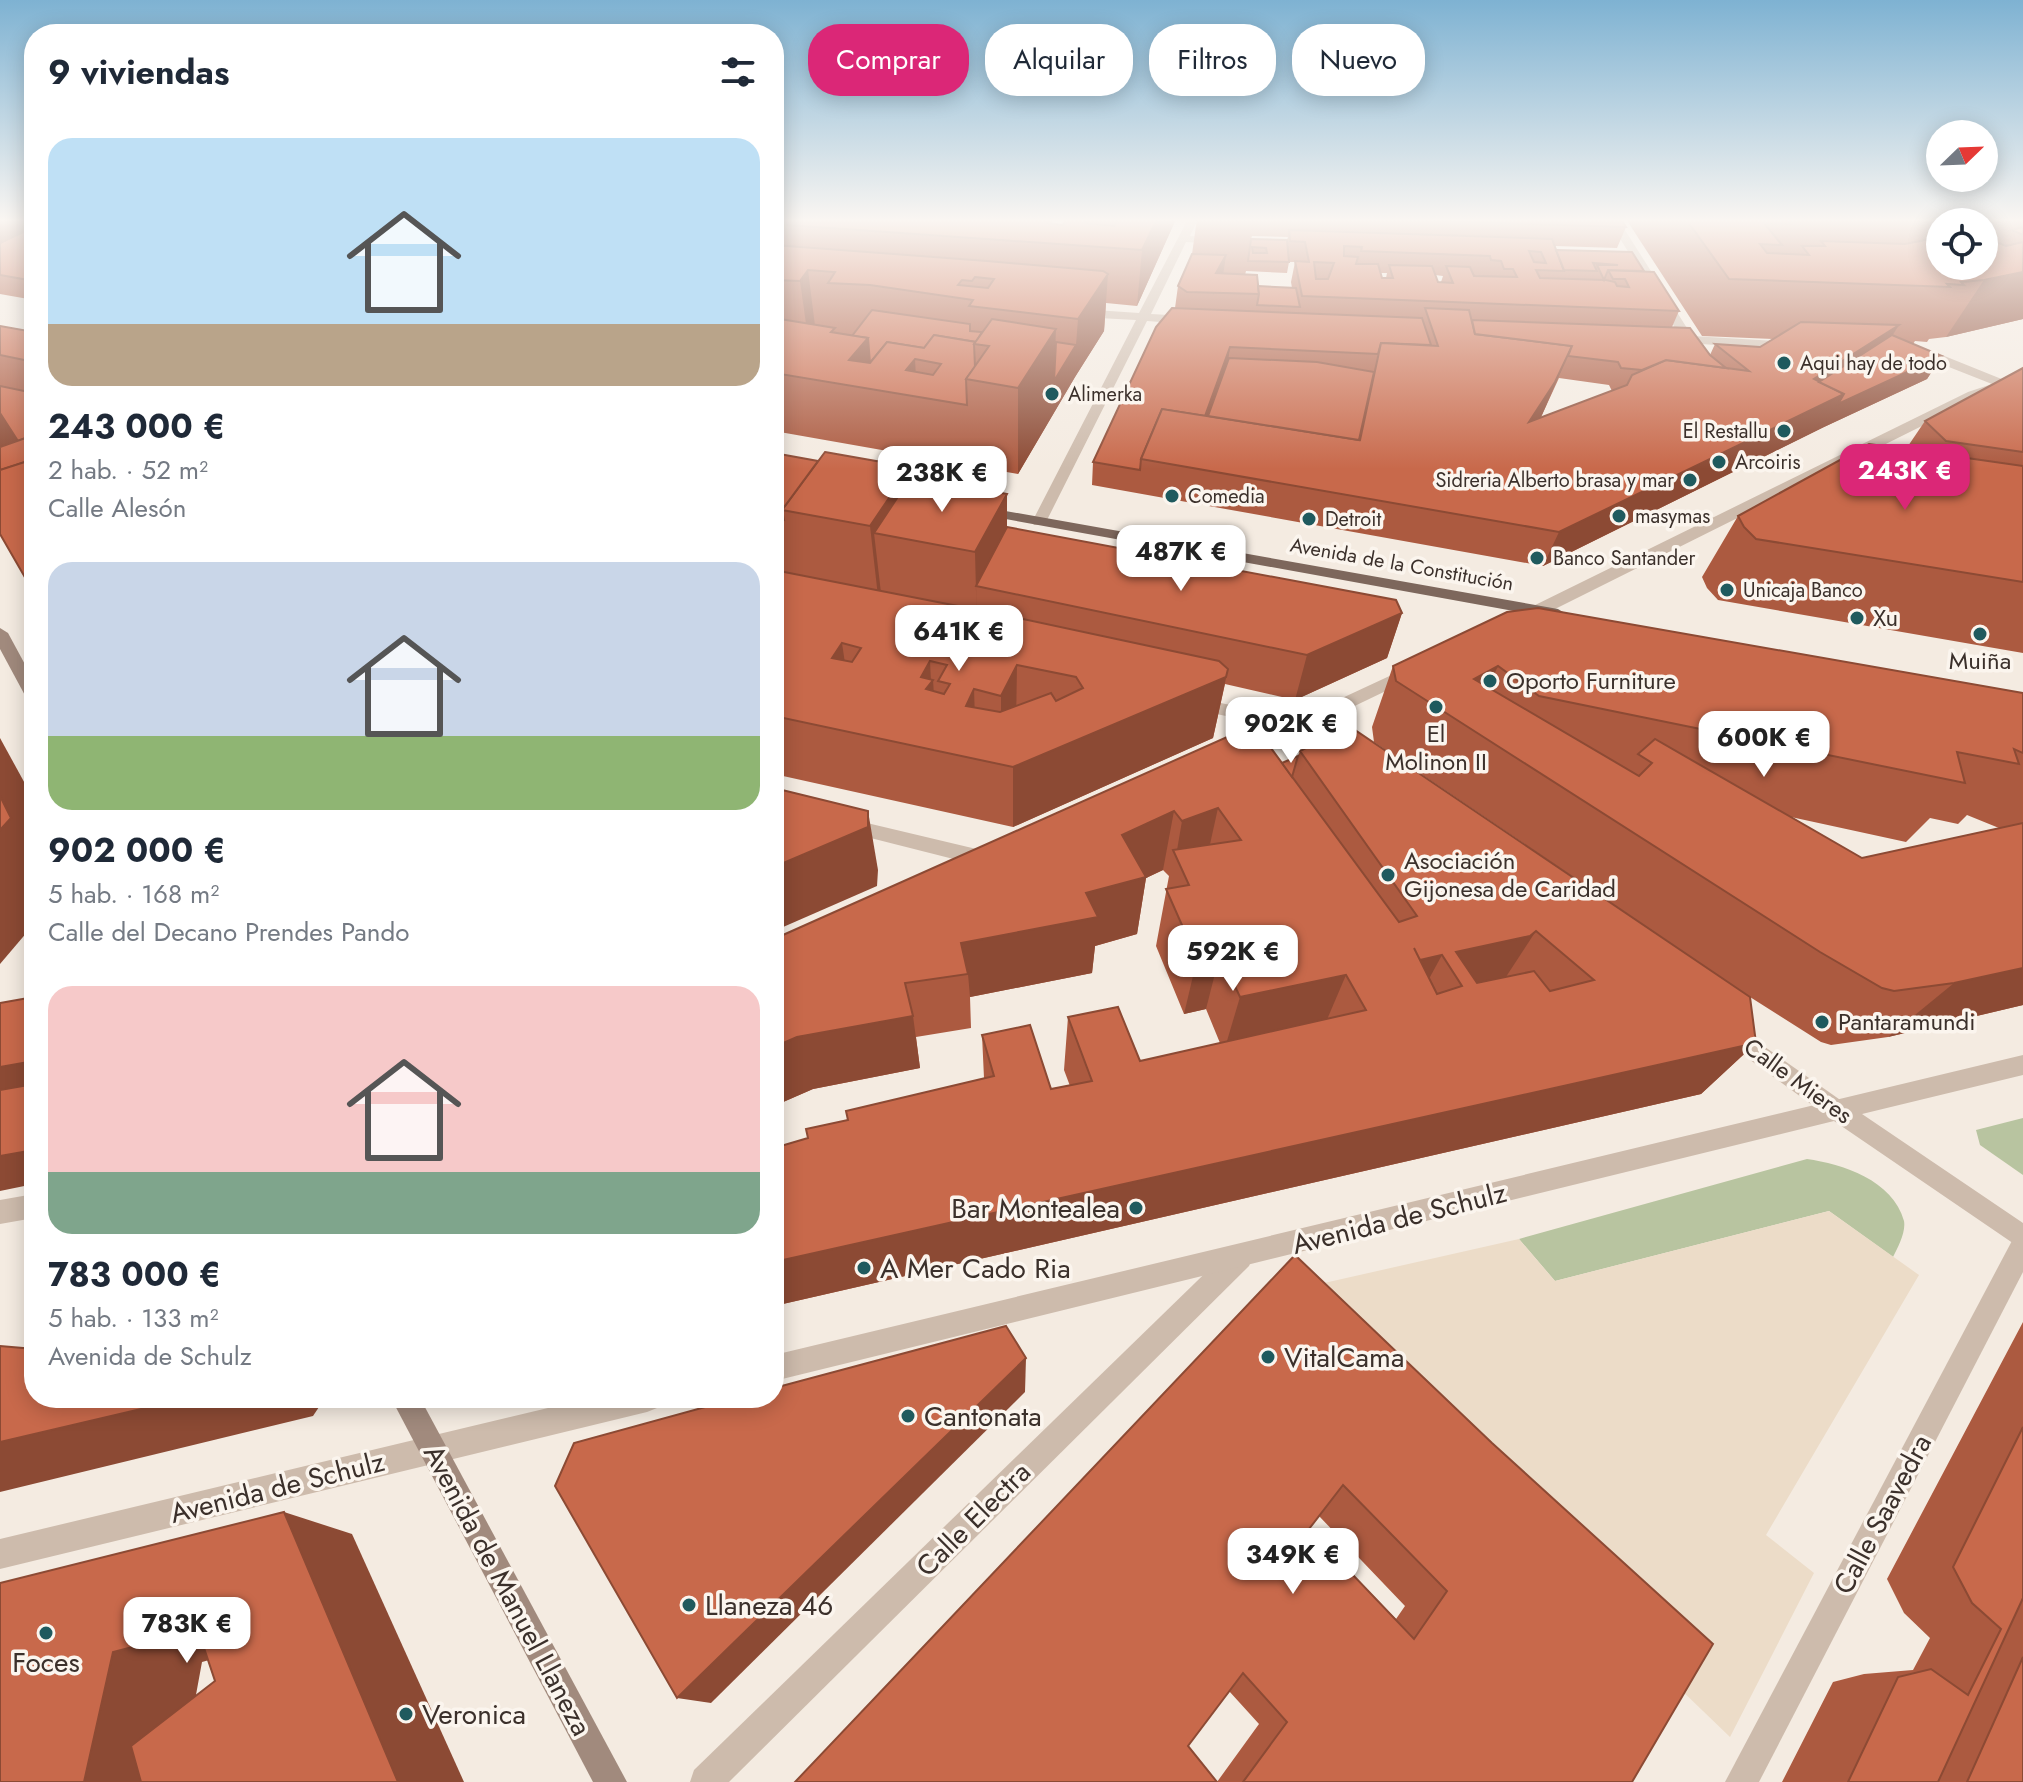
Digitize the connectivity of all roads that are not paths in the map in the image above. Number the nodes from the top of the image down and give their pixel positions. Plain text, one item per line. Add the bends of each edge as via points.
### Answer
1 (1151, 302) edge
2 (1663, 302) edge
3 (1068, 313) edge
4 (1143, 318) junction
5 (1201, 320) edge
6 (1657, 338) edge
7 (1688, 339) junction
8 (1808, 347) edge
9 (1898, 352) edge
10 (2023, 377) edge
11 (1998, 384) junction
12 (2023, 392) edge
13 (1801, 480) junction
14 (1829, 484) edge
15 (961, 508) edge
16 (1039, 522) junction
17 (1539, 610) junction
18 (1582, 618) edge
19 (1513, 623) edge
20 (0, 633) edge
21 (1425, 666) edge
22 (24, 678) edge
23 (1184, 701) edge
24 (1301, 726) junction
25 (1217, 764) edge
26 (1358, 767) edge
27 (832, 822) edge
28 (969, 875) edge
29 (1707, 1016) edge
30 (2023, 1065) edge
31 (1838, 1111) junction
32 (24, 1208) edge
33 (0, 1212) edge
34 (2023, 1238) edge
35 (2023, 1246) edge
36 (1240, 1257) junction
37 (784, 1366) edge
38 (410, 1408) edge
39 (605, 1408) edge
40 (432, 1449) junction
41 (0, 1554) edge
42 (611, 1782) edge
43 (706, 1782) edge
44 (1741, 1782) edge

1 - 4 street
2 - 7 street
3 - 4 street
4 - 5 street
4 - 16 street
6 - 7 street
7 - 8 street
9 - 11 street via 1928,354
10 - 11 street
11 - 12 street
11 - 13 street
13 - 14 street
13 - 17 street
15 - 16 main road, Avenida de la Constitución
16 - 17 main road, Avenida de la Constitución
17 - 18 main road, Avenida de la Constitución
17 - 19 street
20 - 22 main road
21 - 24 street
23 - 24 street
24 - 25 street
24 - 26 street
27 - 28 street via 1004,859
29 - 31 street, Calle Mieres
30 - 31 street, Avenida de Schulz
31 - 34 street, Calle Mieres
31 - 36 street, Avenida de Schulz
32 - 33 street
35 - 44 street, Calle Saavedra
36 - 37 street, Avenida de Schulz
36 - 43 street, Calle Electra
38 - 40 main road, Avenida de Manuel Llaneza
39 - 40 street, Avenida de Schulz
40 - 41 street, Avenida de Schulz
40 - 42 main road, Avenida de Manuel Llaneza

